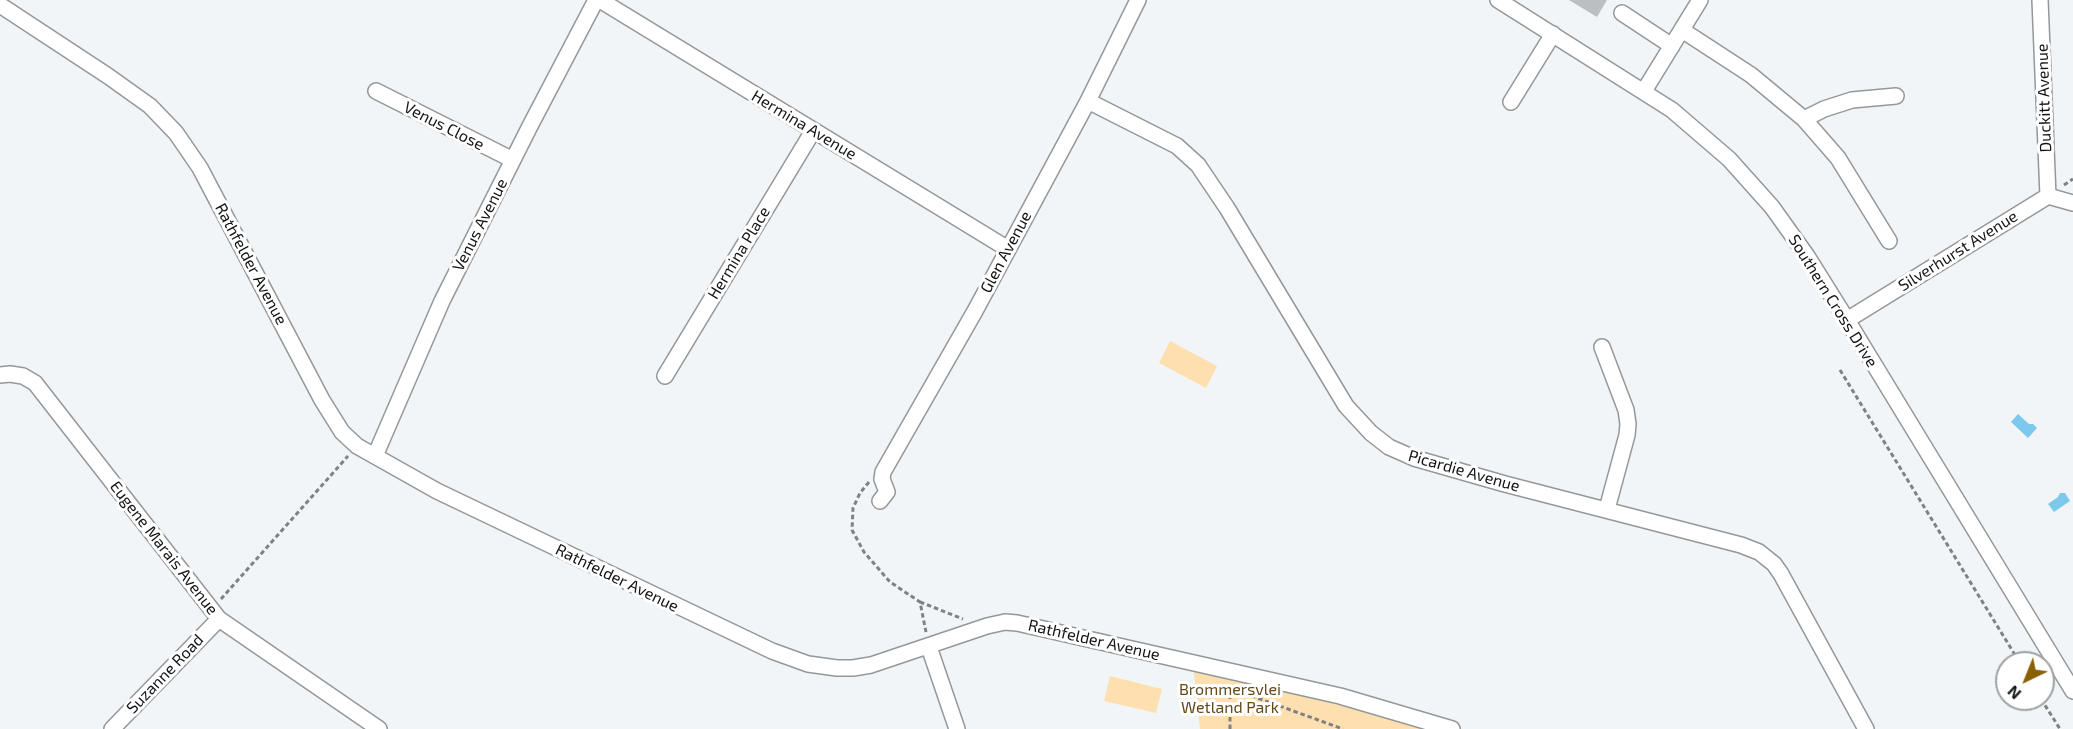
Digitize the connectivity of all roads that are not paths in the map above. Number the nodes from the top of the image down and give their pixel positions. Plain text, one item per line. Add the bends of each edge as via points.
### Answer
1 (598, 0) edge
2 (1138, 0) edge
3 (1498, 0) edge
4 (2040, 0) edge
5 (1696, 2) edge
6 (0, 5) edge
7 (1622, 13) dead end
8 (1682, 30) junction
9 (1553, 34) junction
10 (1672, 45) junction
11 (376, 91) dead end
12 (1644, 91) junction
13 (1896, 96) dead end
14 (1088, 101) junction
15 (1511, 102) dead end
16 (1804, 119) junction
17 (813, 131) junction
18 (513, 160) junction
19 (2048, 196) junction
20 (2073, 202) edge
21 (1889, 241) dead end
22 (1008, 249) junction
23 (1846, 320) junction
24 (1602, 347) dead end
25 (0, 375) edge
26 (665, 375) dead end
27 (375, 456) junction
28 (880, 501) dead end
29 (1606, 509) junction
30 (215, 615) junction
31 (928, 647) junction
32 (2073, 691) edge
33 (112, 729) edge
34 (379, 729) edge
35 (957, 729) edge
36 (1452, 729) edge
37 (1866, 729) edge

1 - 17 street, Hermina Avenue
1 - 18 street, Venus Avenue
2 - 14 street, Glen Avenue
3 - 9 street, Southern Cross Drive
4 - 19 street, Duckitt Avenue
5 - 8 street
6 - 27 street, Rathfelder Avenue via 150,106 176,133 200,168 336,424 348,439
7 - 10 street
8 - 10 street
8 - 16 street via 1751,75
9 - 12 street, Southern Cross Drive
9 - 15 street
10 - 12 street
11 - 18 street, Venus Close
12 - 23 street, Southern Cross Drive via 1710,141 1748,179 1788,229
13 - 16 street via 1852,100
14 - 22 street, Glen Avenue
14 - 29 street, Picardie Avenue via 1177,146 1198,165 1346,406 1381,441 1414,458
16 - 21 street via 1838,158
17 - 22 street, Hermina Avenue
17 - 26 street, Hermina Place
18 - 27 street, Venus Avenue via 442,301
19 - 20 street
19 - 23 street, Silverhurst Avenue
22 - 28 street, Glen Avenue via 882,476 887,492
23 - 32 street, Southern Cross Drive
24 - 29 street via 1628,424
25 - 30 street, Eugene Marais Avenue via 23,376 35,383
27 - 31 street, Rathfelder Avenue via 437,491 791,658 823,667 853,668
29 - 37 street, Picardie Avenue via 1741,545 1770,560
30 - 33 street, Suzanne Road
30 - 34 street, Eugene Marais Avenue
31 - 35 street
31 - 36 street, Rathfelder Avenue via 981,628 1017,623 1340,696

